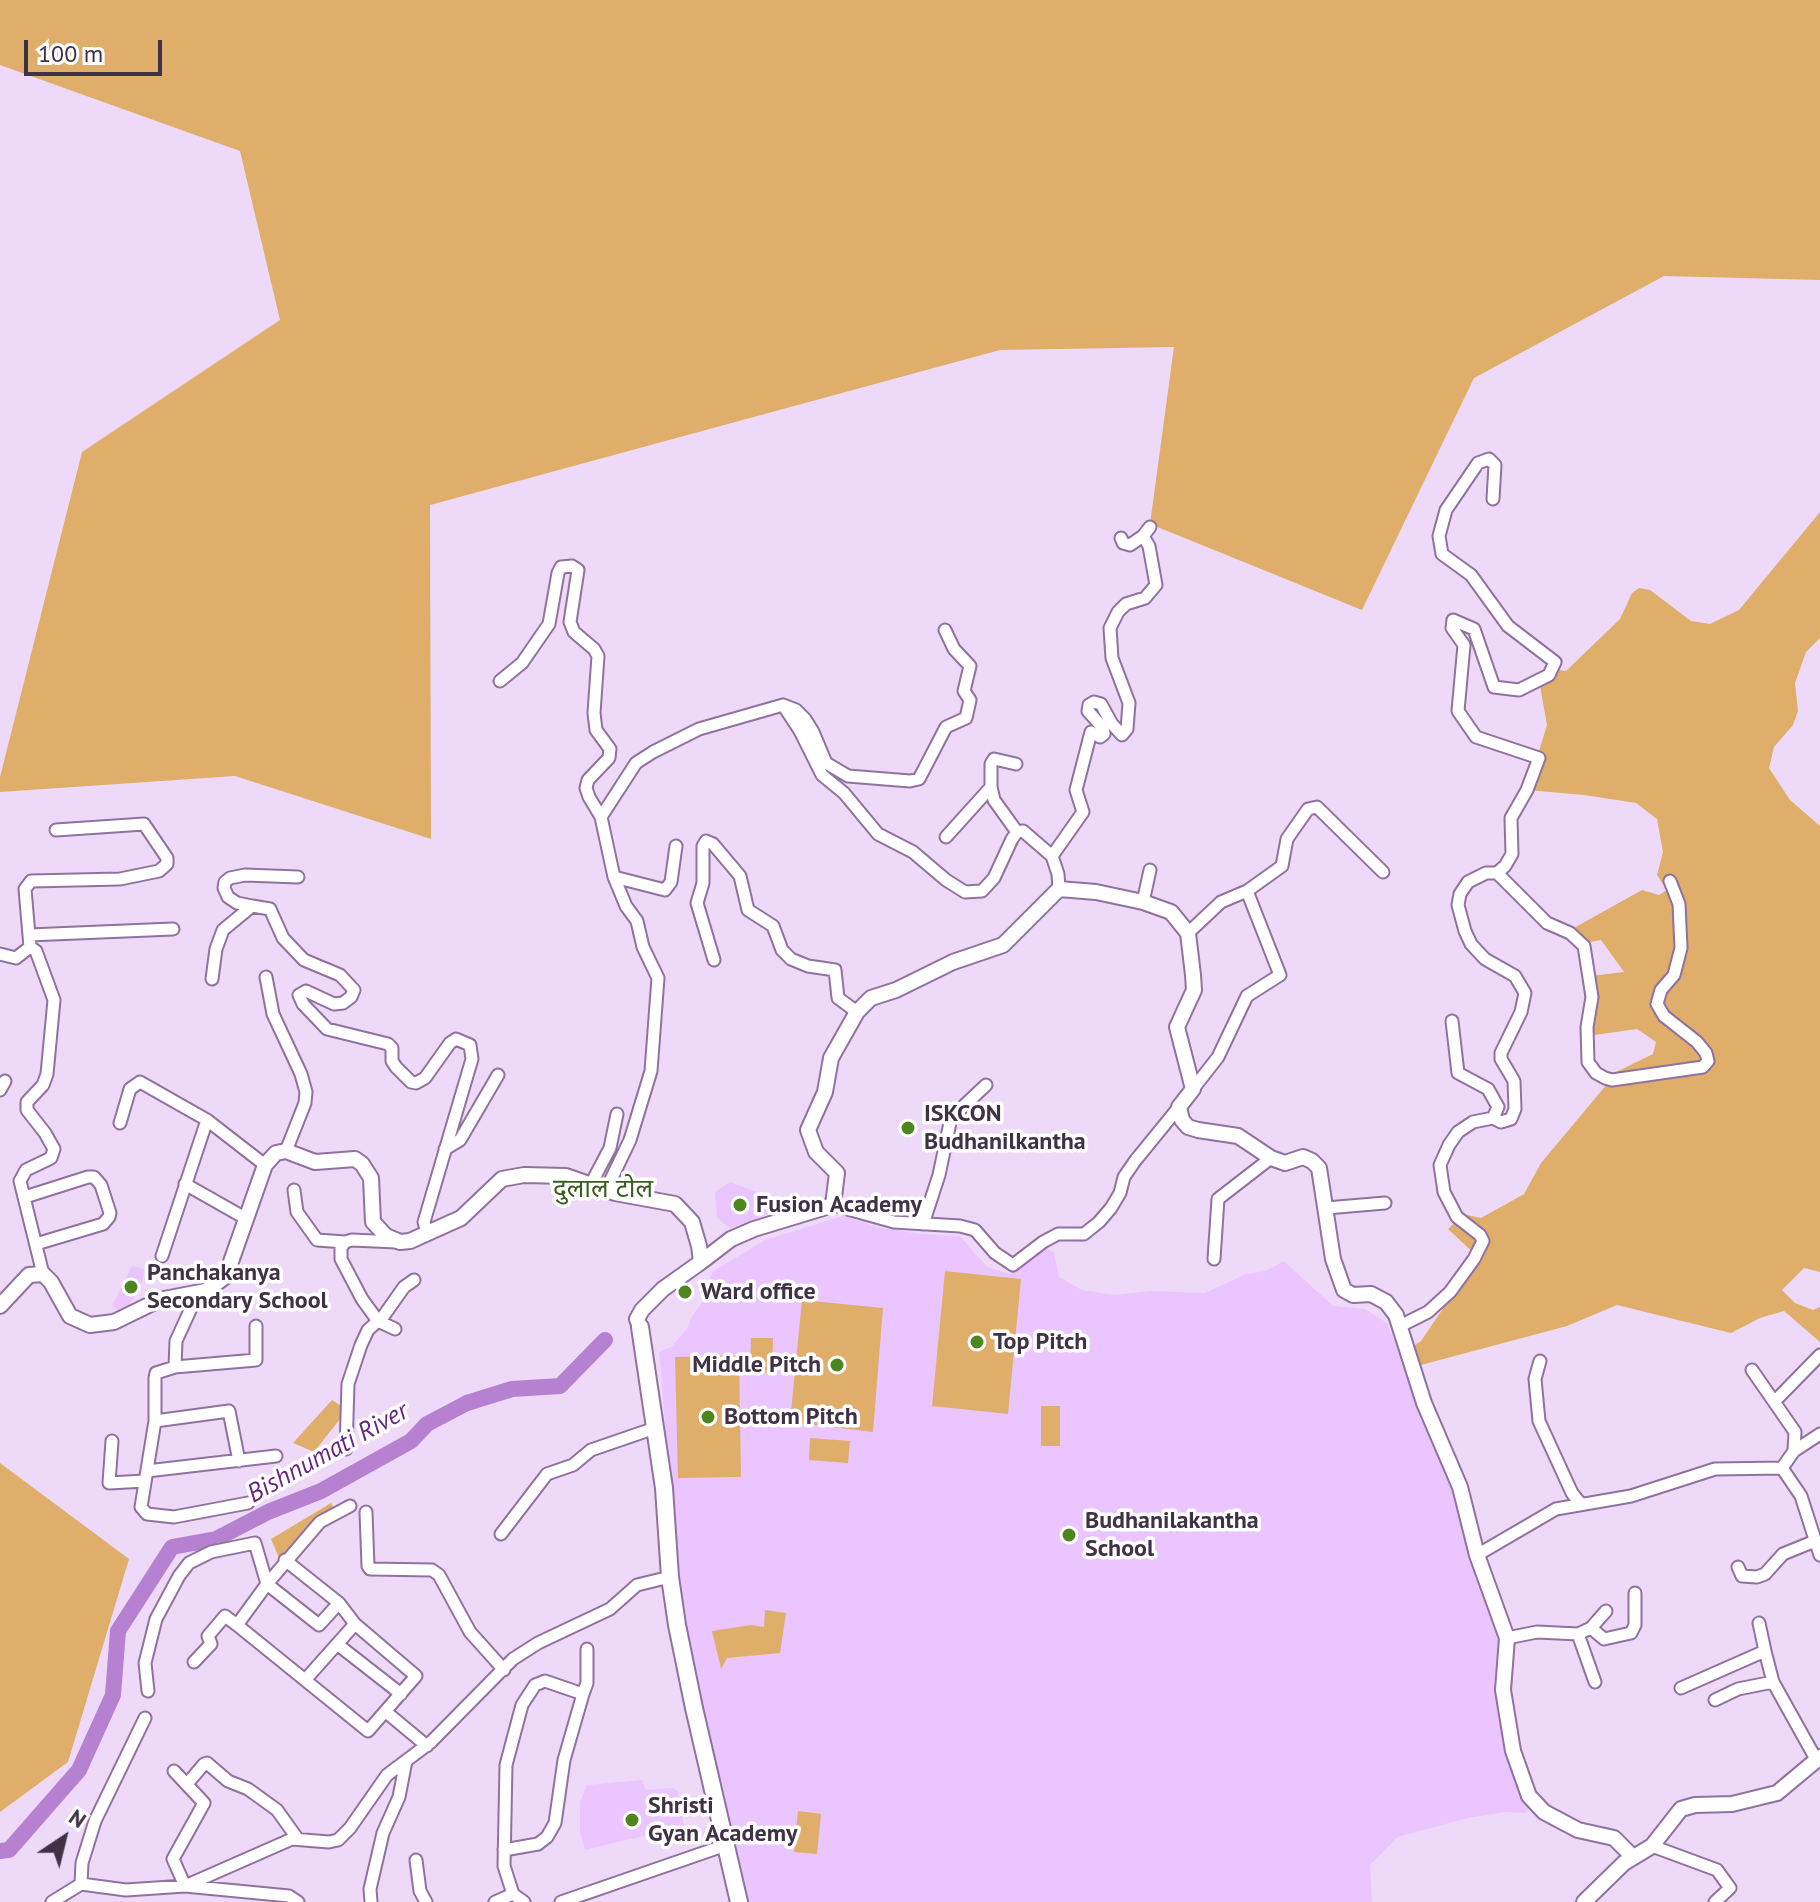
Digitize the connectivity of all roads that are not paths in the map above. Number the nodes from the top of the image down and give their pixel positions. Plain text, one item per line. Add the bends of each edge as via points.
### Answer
1 (1493, 499) dead end
2 (1121, 538) dead end
3 (945, 630) dead end
4 (500, 681) dead end
5 (783, 705) junction
6 (1016, 764) dead end
7 (991, 787) junction
8 (601, 817) junction
9 (56, 830) dead end
10 (1017, 832) junction
11 (946, 837) dead end
12 (676, 846) dead end
13 (1052, 856) junction
14 (1150, 870) dead end
15 (1383, 872) dead end
16 (1497, 873) junction
17 (298, 877) dead end
18 (614, 877) junction
19 (1670, 881) dead end
20 (1059, 889) junction
21 (1247, 891) junction
22 (1143, 902) junction
23 (252, 906) junction
24 (173, 929) dead end
25 (1188, 933) junction
26 (29, 941) junction
27 (0, 954) edge
28 (714, 960) dead end
29 (266, 977) dead end
30 (212, 979) dead end
31 (857, 1012) junction
32 (1452, 1021) dead end
33 (498, 1075) dead end
34 (986, 1085) dead end
35 (1193, 1089) junction
36 (1179, 1107) junction
37 (617, 1114) dead end
38 (1493, 1118) junction
39 (207, 1120) junction
40 (120, 1123) dead end
41 (445, 1149) junction
42 (286, 1151) junction
43 (1271, 1158) junction
44 (265, 1165) junction
45 (185, 1184) junction
46 (591, 1184) junction
47 (294, 1190) dead end
48 (606, 1190) junction
49 (25, 1197) junction
50 (1385, 1203) dead end
51 (833, 1205) junction
52 (1326, 1208) junction
53 (245, 1218) junction
54 (923, 1224) junction
55 (427, 1234) junction
56 (345, 1242) junction
57 (400, 1242) junction
58 (36, 1244) junction
59 (162, 1256) dead end
60 (1214, 1259) dead end
61 (701, 1262) junction
62 (43, 1274) junction
63 (414, 1280) dead end
64 (198, 1293) junction
65 (0, 1306) edge
66 (379, 1321) junction
67 (256, 1326) dead end
68 (1400, 1326) junction
69 (640, 1327) joint
70 (395, 1329) dead end
71 (1820, 1355) edge
72 (1540, 1361) dead end
73 (175, 1367) junction
74 (1752, 1370) dead end
75 (1774, 1402) junction
76 (155, 1421) junction
77 (655, 1428) junction
78 (1820, 1434) edge
79 (112, 1441) dead end
80 (346, 1449) dead end
81 (1794, 1451) junction
82 (276, 1456) dead end
83 (239, 1461) junction
84 (1782, 1468) junction
85 (146, 1476) junction
86 (248, 1503) dead end
87 (1580, 1503) junction
88 (350, 1506) dead end
89 (366, 1512) dead end
90 (501, 1534) dead end
91 (1815, 1541) junction
92 (1477, 1555) junction
93 (1820, 1555) edge
94 (285, 1560) junction
95 (1738, 1567) dead end
96 (670, 1577) junction
97 (267, 1584) junction
98 (1635, 1593) dead end
99 (339, 1603) junction
100 (1606, 1611) dead end
101 (1759, 1623) dead end
102 (355, 1624) junction
103 (237, 1625) junction
104 (1591, 1628) junction
105 (1578, 1634) junction
106 (1507, 1638) junction
107 (337, 1644) junction
108 (587, 1649) dead end
109 (1765, 1651) junction
110 (194, 1662) dead end
111 (504, 1670) junction
112 (305, 1680) junction
113 (1595, 1682) dead end
114 (1773, 1682) junction
115 (1681, 1688) dead end
116 (148, 1691) dead end
117 (401, 1694) junction
118 (583, 1694) junction
119 (1715, 1700) dead end
120 (386, 1712) junction
121 (145, 1718) dead end
122 (427, 1746) junction
123 (1818, 1758) edge
124 (406, 1761) junction
125 (174, 1771) dead end
126 (187, 1784) junction
127 (297, 1838) junction
128 (726, 1845) junction
129 (1652, 1846) junction
130 (504, 1850) junction
131 (1632, 1856) junction
132 (416, 1860) dead end
133 (81, 1884) junction
134 (185, 1886) junction
135 (126, 1896) edge
136 (518, 1898) edge
137 (52, 1902) edge
138 (298, 1902) edge
139 (371, 1902) edge
140 (426, 1902) edge
141 (495, 1902) edge
142 (561, 1902) edge
143 (739, 1902) edge
144 (1584, 1902) edge
145 (1715, 1902) edge

1 - 16 street via 1495,465 1489,459 1478,463 1446,510 1439,536 1442,554 1471,575 1508,626 1555,662 1549,675 1519,690 1494,687 1474,629 1453,620 1452,628 1464,645 1458,711 1476,737 1539,758 1511,818 1512,854
2 - 13 street via 1130,545 1146,532 1156,585 1145,598 1126,604 1110,628 1112,658 1129,703 1127,729 1122,735 1101,704 1089,705 1104,734 1091,732 1076,790 1083,812
3 - 5 street via 970,666 964,691 970,700 966,718 946,727 919,779 848,776 826,763 805,719
4 - 8 street via 522,663 549,624 561,567 578,570 570,622 598,656 596,730 610,749 586,788
5 - 8 street via 699,729 653,752 636,763
5 - 10 street via 822,775 878,834 913,852 965,892 987,887
6 - 7 street via 994,759
7 - 10 street
7 - 11 street
8 - 18 street
9 - 26 street via 144,824 167,864 159,871 120,879 31,881 25,889
10 - 13 street via 1034,838
12 - 18 street via 665,890
13 - 20 street
14 - 22 street
15 - 21 street via 1317,807 1308,809 1287,839 1282,866
16 - 19 street via 1547,923 1584,946 1592,997 1588,1062 1612,1080 1703,1067 1708,1061 1697,1042 1657,1004 1674,975 1681,948 1679,904
16 - 38 street via 1468,882 1458,905 1471,944 1515,976 1525,993 1501,1053 1514,1081 1515,1109 1511,1119
17 - 23 street via 245,875 225,882 228,897
18 - 48 street via 637,921 658,978 659,996 651,1071 630,1140
20 - 22 street
20 - 31 street via 1003,945 871,998
21 - 25 street via 1221,902
21 - 35 street via 1280,975 1247,996 1218,1057
22 - 25 street via 1171,912
23 - 30 street via 223,930
23 - 41 street via 270,909 283,938 304,960 340,975 354,990 343,1003 334,1004 306,991 299,995 327,1029 388,1044 396,1067 416,1083 450,1043 456,1039 470,1045 472,1059
24 - 26 street
25 - 35 street via 1194,990 1177,1027
26 - 27 street via 16,958
26 - 49 street via 54,1000 47,1074 27,1110 54,1149 51,1158 26,1170 20,1181
28 - 31 street via 697,903 706,841 740,876 748,910 773,926 782,950 808,966 835,970 838,998
29 - 42 street via 273,1014 306,1092
31 - 51 street via 831,1058 825,1092 808,1130 816,1152 837,1173
32 - 38 street via 1458,1073 1488,1089 1498,1107
33 - 41 street via 460,1140
34 - 54 street via 951,1118
35 - 36 street
36 - 43 street via 1188,1127 1238,1136
36 - 54 street via 1124,1177 1111,1208 1084,1234 1058,1234 1013,1265 975,1230
37 - 46 street via 610,1148
38 - 68 street via 1458,1132 1440,1165 1444,1192 1457,1217 1483,1241 1450,1292 1428,1312
39 - 40 street via 140,1082 130,1089
39 - 44 street
39 - 45 street
41 - 55 street via 424,1222
42 - 44 street
42 - 57 street via 315,1162 355,1159 362,1164 371,1178 373,1222
43 - 52 street via 1312,1161 1319,1168
43 - 60 street via 1218,1199
44 - 53 street
45 - 53 street
45 - 59 street
46 - 48 street
46 - 55 street via 545,1174 502,1179 461,1218
47 - 56 street via 297,1212 317,1240
48 - 61 street via 675,1204 692,1222
49 - 58 street
49 - 58 street via 94,1177 110,1213 103,1224
50 - 52 street
51 - 54 street via 894,1222
51 - 61 street via 754,1229
52 - 68 street via 1333,1259 1344,1290 1386,1302
53 - 64 street via 226,1276
55 - 57 street
56 - 57 street
56 - 66 street via 341,1259
58 - 62 street
61 - 69 street via 642,1310
62 - 64 street via 70,1316 90,1325 114,1322 159,1300
62 - 65 street via 29,1275
63 - 66 street
64 - 73 street via 176,1341
66 - 70 street
66 - 80 street via 368,1330 348,1384
67 - 73 street via 256,1360
68 - 92 street via 1424,1403 1460,1487
69 - 77 main road
71 - 75 street
72 - 87 street via 1535,1379 1539,1421
73 - 76 street via 156,1373
74 - 75 street
75 - 81 street via 1795,1432
76 - 83 street via 229,1411
76 - 85 street
77 - 90 street via 591,1450 573,1465 547,1474
77 - 96 main road
78 - 81 street
79 - 85 street via 109,1483
81 - 84 street
82 - 83 street
83 - 85 street
84 - 87 street via 1715,1469 1631,1496
84 - 91 street via 1801,1496
85 - 86 street via 141,1507 147,1514 174,1517
87 - 92 street via 1556,1509
88 - 94 street via 320,1522
89 - 111 street via 370,1569 432,1570 439,1575 470,1632
91 - 93 street
91 - 95 street via 1783,1554 1757,1577 1742,1576
92 - 106 street
94 - 97 street
94 - 99 street
96 - 111 street via 637,1585 610,1609 531,1647
96 - 128 main road
97 - 99 street via 319,1625
97 - 103 street
97 - 116 street via 255,1543 211,1552 189,1563 156,1619 145,1663
98 - 104 street via 1631,1633 1604,1639
99 - 102 street
100 - 104 street
101 - 109 street
102 - 107 street
102 - 117 street via 416,1676
103 - 110 street via 225,1616 208,1636 211,1644
103 - 112 street
104 - 105 street
105 - 106 street via 1537,1632
105 - 113 street
106 - 131 street via 1503,1690 1513,1751 1529,1796 1544,1812 1578,1830 1614,1838
107 - 112 street
107 - 117 street
108 - 118 street
109 - 114 street
109 - 115 street
111 - 122 street
112 - 120 street via 368,1731
114 - 119 street
114 - 123 street
117 - 120 street
118 - 130 street via 564,1760 555,1823 538,1844
118 - 130 street via 545,1681 525,1697 506,1765
120 - 122 street
121 - 133 street via 95,1821
122 - 124 street
123 - 129 street via 1777,1793 1681,1809
124 - 127 street via 378,1784 338,1840
124 - 139 street via 399,1797 383,1833
125 - 126 street
126 - 127 street via 207,1763 277,1810
126 - 134 street via 204,1803 173,1859
127 - 134 street
128 - 142 street
128 - 143 main road
129 - 131 street
129 - 145 street via 1717,1870 1730,1888
130 - 136 street via 504,1866
131 - 144 street
132 - 140 street
133 - 135 street
133 - 137 street
134 - 135 street
134 - 138 street via 289,1896
136 - 141 street

